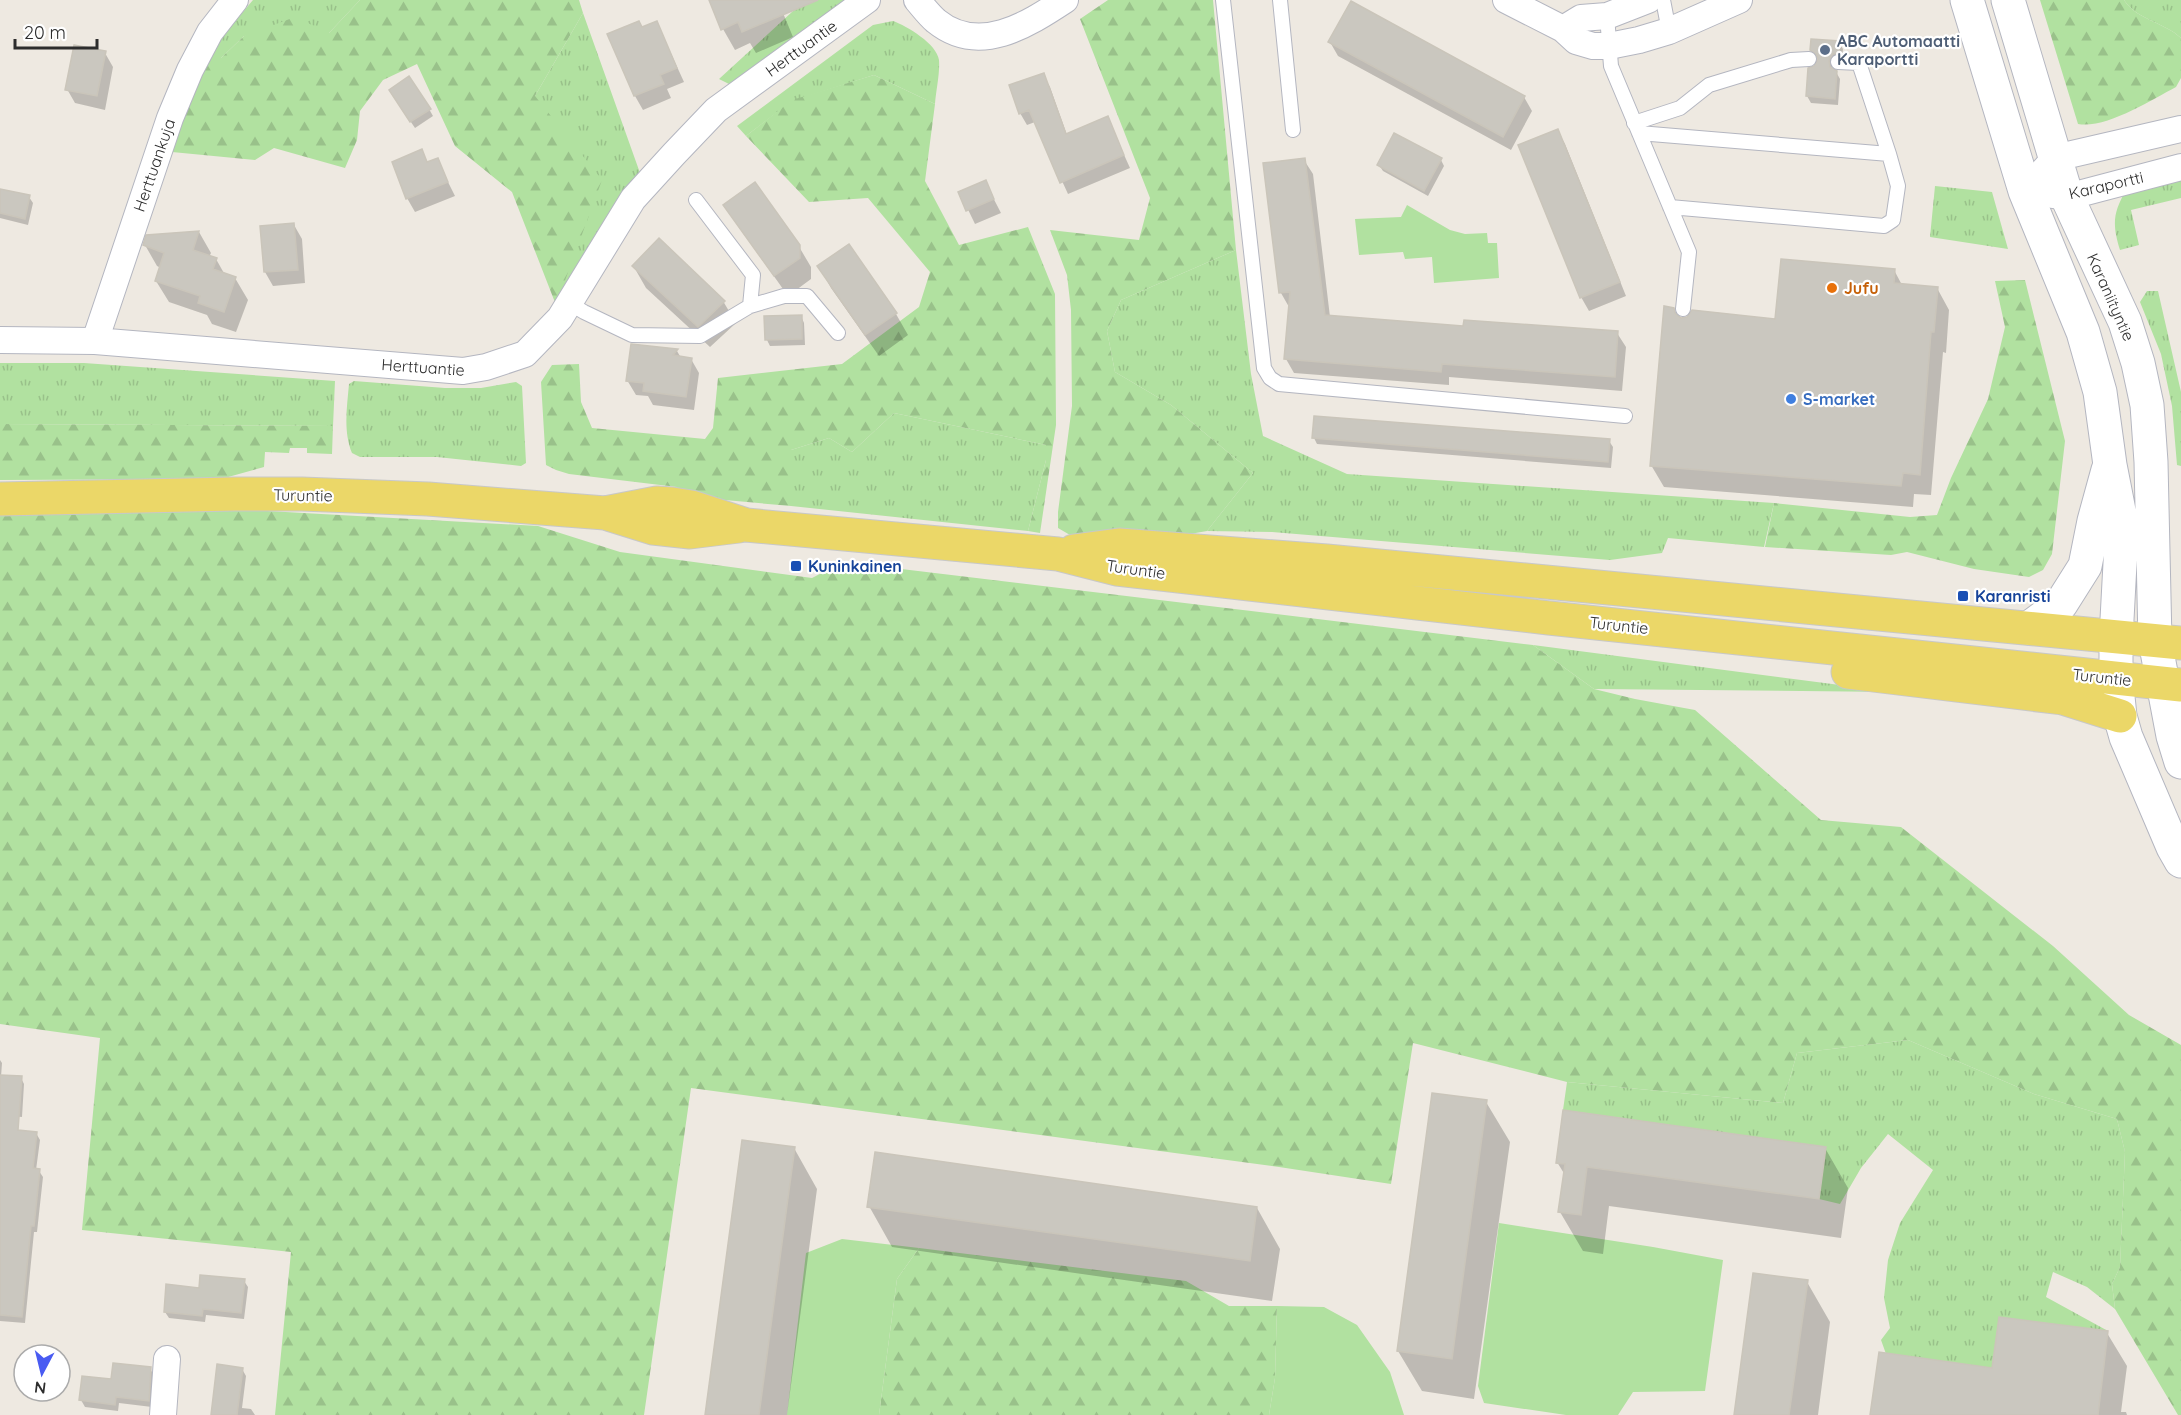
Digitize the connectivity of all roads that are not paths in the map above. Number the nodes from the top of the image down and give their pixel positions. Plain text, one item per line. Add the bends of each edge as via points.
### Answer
1 (235, 0) edge
2 (867, 0) edge
3 (917, 0) edge
4 (1065, 0) edge
5 (1223, 0) edge
6 (1231, 0) edge
7 (1280, 0) edge
8 (1506, 0) edge
9 (1648, 0) edge
10 (1664, 0) edge
11 (1739, 0) edge
12 (1967, 0) edge
13 (2008, 0) edge
14 (1607, 16) junction
15 (1563, 29) junction
16 (1669, 31) junction
17 (1609, 46) junction
18 (1809, 59) dead end
19 (1838, 62) dead end
20 (1636, 128) junction
21 (2181, 129) edge
22 (1293, 130) dead end
23 (1889, 154) junction
24 (2055, 158) junction
25 (2181, 167) edge
26 (2025, 192) junction
27 (2067, 197) junction
28 (696, 200) dead end
29 (1670, 207) junction
30 (569, 303) junction
31 (750, 306) junction
32 (1683, 309) dead end
33 (838, 333) dead end
34 (0, 340) edge
35 (95, 341) junction
36 (1625, 416) dead end
37 (2110, 465) junction
38 (0, 499) edge
39 (1058, 554) junction
40 (1549, 618) junction
41 (2030, 628) junction
42 (2116, 638) junction
43 (2168, 642) edge
44 (2116, 678) junction
45 (2172, 684) edge
46 (2121, 716) junction
47 (2181, 762) edge
48 (2181, 861) edge
49 (167, 1359) dead end
50 (163, 1415) edge

1 - 35 street, Herttuankuja via 210,32 170,118
2 - 30 street, Herttuantie via 716,110 633,199
3 - 4 street via 936,21 951,30 980,37 1007,33
5 - 6 lane
5 - 36 lane via 1264,368 1270,378 1279,384
7 - 22 lane
8 - 15 street
9 - 14 street
10 - 16 lane
11 - 16 street
12 - 26 street
13 - 24 street, Karaniityntie
14 - 15 street via 1581,18
14 - 17 lane
15 - 17 street via 1576,41
16 - 17 street
17 - 20 lane via 1611,66
18 - 20 lane via 1791,60 1709,86 1680,108
19 - 23 lane via 1858,63
20 - 23 lane
20 - 29 lane
21 - 24 street
23 - 29 lane via 1898,186 1893,220 1884,226
24 - 26 street
24 - 27 street, Karaniityntie
25 - 27 street, Karaportti
26 - 27 street, Karaportti
26 - 37 street via 2083,332 2100,392
27 - 43 street, Karaniityntie via 2125,322 2138,363 2147,405
28 - 31 lane via 753,275
29 - 32 lane via 1689,252
30 - 31 lane via 632,335 700,336
30 - 35 street, Herttuantie via 525,354 463,371
31 - 33 lane via 784,296 807,296
34 - 35 street, Herttuantie
37 - 41 street via 2085,566 2061,604
37 - 42 street via 2122,526
38 - 39 main road, Turuntie via 302,494 604,513 657,503 691,507 746,525
39 - 40 main road, Turuntie via 1117,569
39 - 41 main road, Turuntie via 1119,545
40 - 44 main road, Turuntie
40 - 46 main road via 1660,650 2063,698
41 - 42 main road, Turuntie
42 - 43 main road, Turuntie
42 - 44 street
43 - 45 street, Karaniityntie
44 - 45 main road, Turuntie
44 - 46 street
45 - 47 street, Karaniityntie via 2173,736
46 - 48 street via 2126,737
49 - 50 street

